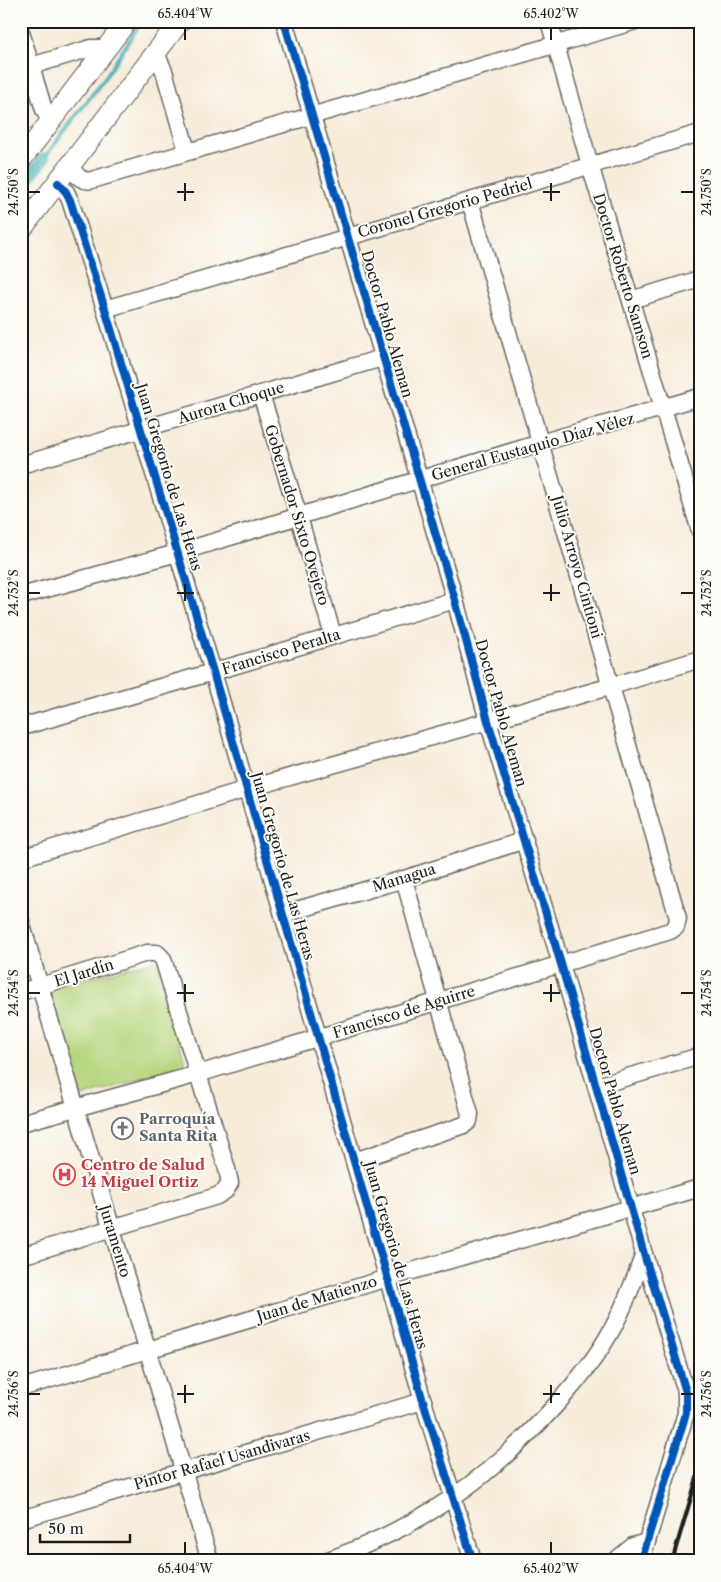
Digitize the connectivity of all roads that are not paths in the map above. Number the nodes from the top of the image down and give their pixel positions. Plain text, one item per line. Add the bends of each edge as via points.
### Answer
1 (127, 21) edge
2 (180, 21) edge
3 (284, 21) edge
4 (549, 21) edge
5 (636, 21) edge
6 (21, 32) edge
7 (556, 46) junction
8 (108, 48) junction
9 (156, 53) junction
10 (26, 67) edge
11 (311, 116) junction
12 (50, 121) junction
13 (700, 132) edge
14 (188, 151) junction
15 (21, 160) edge
16 (590, 165) junction
17 (63, 175) junction
18 (470, 201) junction
19 (21, 230) edge
20 (347, 237) junction
21 (700, 279) edge
22 (631, 300) junction
23 (105, 309) junction
24 (382, 358) junction
25 (261, 394) junction
26 (700, 397) edge
27 (663, 409) junction
28 (140, 430) junction
29 (540, 443) junction
30 (21, 465) edge
31 (419, 480) junction
32 (299, 517) junction
33 (699, 528) edge
34 (177, 553) junction
35 (21, 596) edge
36 (455, 600) junction
37 (333, 636) junction
38 (700, 659) edge
39 (213, 672) junction
40 (612, 686) junction
41 (488, 721) junction
42 (21, 727) edge
43 (247, 790) junction
44 (525, 840) junction
45 (21, 858) edge
46 (404, 879) junction
47 (283, 914) junction
48 (21, 922) edge
49 (670, 931) joint
50 (561, 964) junction
51 (40, 986) junction
52 (21, 992) edge
53 (438, 1001) junction
54 (319, 1038) junction
55 (700, 1056) edge
56 (198, 1074) junction
57 (597, 1086) junction
58 (76, 1107) junction
59 (21, 1123) edge
60 (354, 1161) junction
61 (700, 1188) edge
62 (631, 1208) junction
63 (110, 1227) junction
64 (644, 1254) junction
65 (21, 1256) edge
66 (388, 1278) junction
67 (147, 1350) junction
68 (21, 1388) edge
69 (423, 1401) junction
70 (183, 1472) junction
71 (453, 1498) junction
72 (21, 1519) edge
73 (647, 1542) junction
74 (210, 1561) edge
75 (326, 1561) edge
76 (472, 1561) edge
77 (615, 1561) edge
78 (641, 1561) edge

1 - 8 main road
2 - 9 main road
3 - 11 street, Doctor Pablo Aleman
4 - 7 street, Doctor Roberto Samson
5 - 7 street
6 - 10 street
7 - 11 street
7 - 16 street, Doctor Roberto Samson
8 - 10 street via 92,48
8 - 12 main road
9 - 14 street
9 - 17 main road
10 - 12 street
11 - 14 street
11 - 20 street, Doctor Pablo Aleman
12 - 15 main road
13 - 16 street, Coronel Gregorio Pedriel
14 - 17 street via 86,182
16 - 18 street, Coronel Gregorio Pedriel
16 - 22 street, Doctor Roberto Samson
17 - 19 main road
17 - 23 street, Juan Gregorio de Las Heras
18 - 20 street, Coronel Gregorio Pedriel
18 - 29 street, Julio Arroyo Cintioni
20 - 23 street, Coronel Gregorio Pedriel
20 - 24 street, Doctor Pablo Aleman
21 - 22 street
22 - 27 street, Doctor Roberto Samson
23 - 28 street, Juan Gregorio de Las Heras
24 - 25 street, Aurora Choque
24 - 31 street, Doctor Pablo Aleman
25 - 28 street, Aurora Choque
25 - 32 street, Gobernador Sixto Ovejero
26 - 27 street, General Eustaquio Díaz Vélez
27 - 29 street, General Eustaquio Díaz Vélez
27 - 33 street, Doctor Roberto Samson
28 - 30 street, Aurora Choque
28 - 34 street, Juan Gregorio de Las Heras
29 - 31 street, General Eustaquio Díaz Vélez
29 - 40 street, Julio Arroyo Cintioni
31 - 32 street, General Eustaquio Díaz Vélez
31 - 36 street, Doctor Pablo Aleman
32 - 34 street, General Eustaquio Díaz Vélez
32 - 37 street, Gobernador Sixto Ovejero
34 - 35 street, General Eustaquio Díaz Vélez
34 - 39 street, Juan Gregorio de Las Heras
36 - 37 street, Francisco Peralta
36 - 41 street, Doctor Pablo Aleman
37 - 39 street, Francisco Peralta
38 - 40 street
39 - 42 street, Francisco Peralta
39 - 43 street, Juan Gregorio de Las Heras
40 - 41 street
40 - 49 street, Julio Arroyo Cintioni via 678,918 676,927
41 - 43 street
41 - 44 street, Doctor Pablo Aleman
43 - 45 street
43 - 47 street, Juan Gregorio de Las Heras
44 - 46 street, Managua
44 - 50 street, Doctor Pablo Aleman
46 - 47 street, Managua
46 - 53 street
47 - 54 street, Juan Gregorio de Las Heras
48 - 51 street, Juramento
49 - 50 street, Francisco de Aguirre
50 - 53 street, Francisco de Aguirre
50 - 57 street, Doctor Pablo Aleman
51 - 52 street, El Jardín
51 - 56 street, El Jardín via 147,953 157,953 163,959
51 - 58 street, Juramento
53 - 54 street, Francisco de Aguirre
53 - 60 street via 470,1114 469,1121
54 - 56 street, Francisco de Aguirre
54 - 60 street, Juan Gregorio de Las Heras
55 - 57 street
56 - 58 street, Francisco de Aguirre
56 - 63 street via 227,1169 230,1182 225,1191 218,1196
57 - 62 street, Doctor Pablo Aleman
58 - 59 street, Francisco de Aguirre
58 - 63 street, Juramento
60 - 66 street, Juan Gregorio de Las Heras
61 - 62 street, Juan de Matienzo
62 - 64 street, Doctor Pablo Aleman
62 - 66 street, Juan de Matienzo
63 - 65 street
63 - 67 street, Juramento
64 - 71 street via 611,1331 580,1376 512,1451
64 - 73 street, Doctor Pablo Aleman via 686,1392 686,1413
66 - 67 street, Juan de Matienzo
66 - 69 street, Juan Gregorio de Las Heras
67 - 68 street, Juan de Matienzo
67 - 70 street, Juramento
69 - 70 street, Pintor Rafael Usandivaras
69 - 71 street, Juan Gregorio de Las Heras
70 - 72 street, Pintor Rafael Usandivaras
70 - 74 street, Juramento
71 - 75 street via 391,1533
71 - 76 street, Juan Gregorio de Las Heras
73 - 77 street via 633,1546
73 - 78 street, Doctor Pablo Aleman

